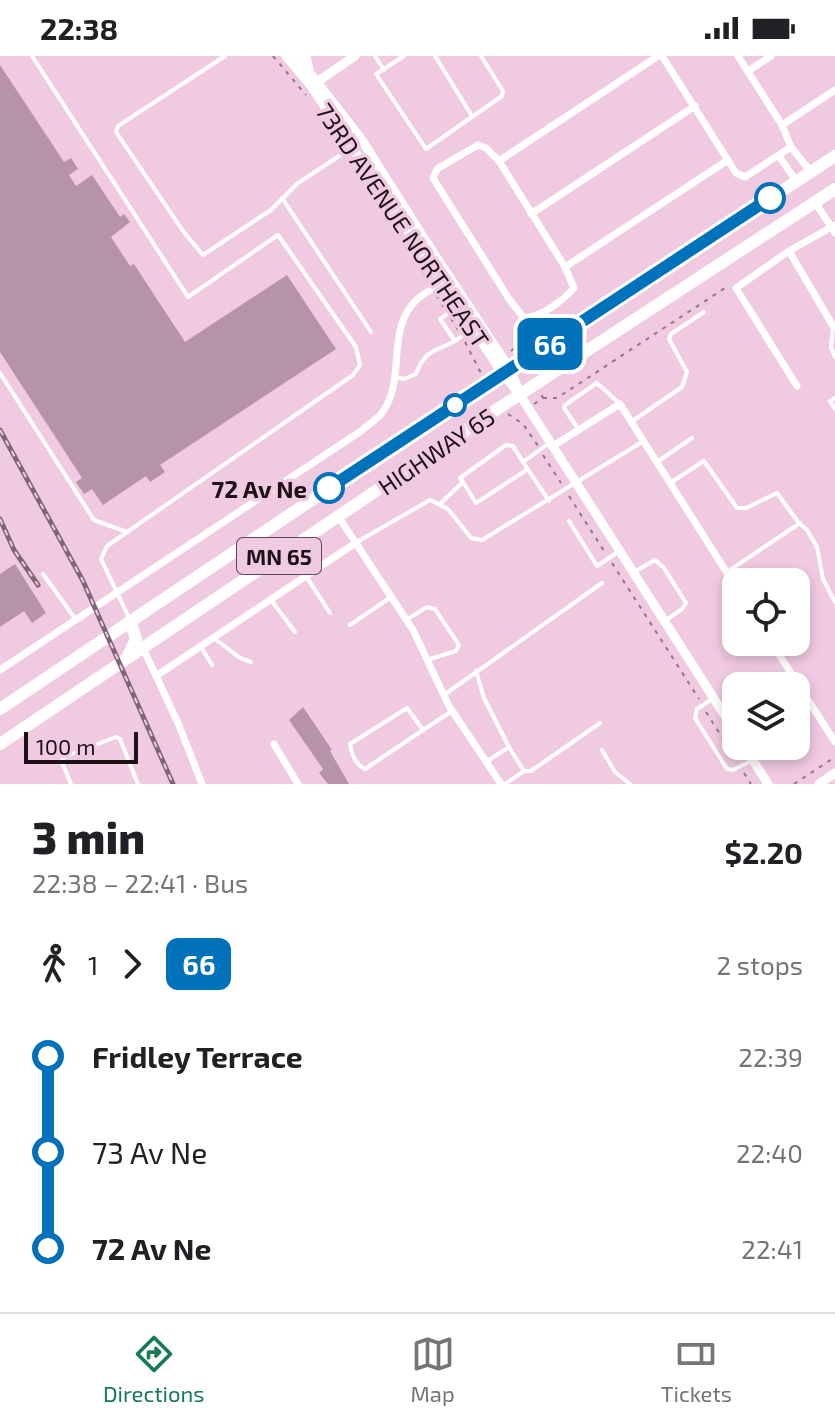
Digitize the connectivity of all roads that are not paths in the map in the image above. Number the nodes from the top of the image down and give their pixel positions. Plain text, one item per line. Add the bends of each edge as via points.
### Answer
1 (32, 56) edge
2 (225, 56) edge
3 (286, 56) edge
4 (297, 56) edge
5 (307, 56) edge
6 (355, 56) edge
7 (375, 56) edge
8 (404, 56) edge
9 (435, 56) edge
10 (481, 56) edge
11 (660, 56) edge
12 (738, 56) edge
13 (771, 56) edge
14 (384, 70) junction
15 (748, 71) junction
16 (311, 72) junction
17 (314, 84) junction
18 (835, 90) edge
19 (695, 106) junction
20 (472, 116) junction
21 (782, 125) junction
22 (362, 140) junction
23 (352, 147) junction
24 (791, 147) junction
25 (779, 156) junction
26 (835, 156) edge
27 (728, 160) junction
28 (499, 161) junction
29 (811, 172) junction
30 (796, 181) junction
31 (835, 189) edge
32 (282, 198) junction
33 (815, 202) junction
34 (531, 214) junction
35 (834, 228) edge
36 (789, 251) junction
37 (565, 267) junction
38 (441, 283) junction
39 (457, 307) junction
40 (704, 312) dead end
41 (833, 326) edge
42 (472, 329) junction
43 (371, 332) dead end
44 (455, 341) junction
45 (835, 357) edge
46 (506, 372) junction
47 (0, 373) edge
48 (395, 377) junction
49 (797, 386) dead end
50 (520, 395) junction
51 (835, 398) edge
52 (620, 404) junction
53 (835, 409) edge
54 (631, 422) junction
55 (579, 430) junction
56 (692, 438) dead end
57 (643, 441) junction
58 (552, 445) junction
59 (523, 462) junction
60 (657, 462) junction
61 (528, 469) junction
62 (463, 482) junction
63 (577, 483) junction
64 (670, 483) junction
65 (549, 501) junction
66 (440, 505) junction
67 (338, 516) junction
68 (569, 521) dead end
69 (800, 523) junction
70 (127, 532) junction
71 (357, 542) junction
72 (620, 550) junction
73 (724, 568) edge
74 (733, 568) edge
75 (634, 572) junction
76 (43, 574) dead end
77 (306, 576) junction
78 (602, 583) dead end
79 (116, 594) junction
80 (392, 597) junction
81 (271, 600) junction
82 (835, 602) edge
83 (330, 613) dead end
84 (76, 620) junction
85 (406, 620) junction
86 (130, 621) junction
87 (665, 621) junction
88 (350, 625) dead end
89 (295, 632) dead end
90 (214, 638) junction
91 (201, 647) junction
92 (143, 648) junction
93 (780, 656) edge
94 (127, 658) junction
95 (427, 660) junction
96 (251, 662) dead end
97 (212, 665) dead end
98 (0, 670) edge
99 (476, 671) junction
100 (156, 676) junction
101 (444, 695) junction
102 (714, 698) junction
103 (0, 709) edge
104 (452, 711) junction
105 (722, 711) edge
106 (600, 723) dead end
107 (423, 730) junction
108 (835, 742) edge
109 (0, 744) edge
110 (274, 744) dead end
111 (509, 747) junction
112 (602, 750) dead end
113 (752, 760) joint
114 (486, 762) junction
115 (524, 771) junction
116 (835, 773) edge
117 (71, 784) edge
118 (138, 784) edge
119 (202, 784) edge
120 (298, 784) edge
121 (501, 784) edge
122 (630, 784) edge
123 (768, 784) edge
124 (819, 784) edge

1 - 70 lane via 188,297 278,235 356,347 360,365 353,375
2 - 32 lane via 116,132 203,255
3 - 17 street, 73RD AVENUE NORTHEAST
4 - 16 street, 73RD AVENUE NORTHEAST
5 - 16 street, 73RD AVENUE NORTHEAST
6 - 17 street
7 - 14 lane
8 - 14 lane
9 - 20 lane
10 - 20 lane via 503,91
11 - 19 street
11 - 28 street
12 - 15 street
13 - 15 street
14 - 20 lane via 376,74 426,149
15 - 21 street
16 - 17 street, 73RD AVENUE NORTHEAST
17 - 22 street, 73RD AVENUE NORTHEAST
17 - 23 street, 73RD AVENUE NORTHEAST
18 - 21 street
19 - 27 street
19 - 34 street
21 - 24 street
22 - 23 lane
22 - 38 street, 73RD AVENUE NORTHEAST
23 - 32 lane
23 - 38 street, 73RD AVENUE NORTHEAST
24 - 25 street
24 - 29 street
25 - 27 street via 745,177
25 - 30 street
26 - 29 highway, HIGHWAY 65 / MN 65
27 - 37 street
28 - 34 street
28 - 37 street via 478,145 437,169 433,178 524,318 574,288
29 - 30 highway, HIGHWAY 65 / MN 65
30 - 46 highway, HIGHWAY 65 / MN 65
31 - 33 highway, HIGHWAY 65 / MN 65
32 - 43 lane
33 - 35 street
33 - 50 highway, HIGHWAY 65 / MN 65
34 - 37 street
35 - 36 street
36 - 41 street
36 - 49 street via 736,288
38 - 39 street, 73RD AVENUE NORTHEAST
38 - 46 street, 73RD AVENUE NORTHEAST
38 - 48 street via 405,315
39 - 42 street, 73RD AVENUE NORTHEAST
39 - 44 lane via 440,319
40 - 54 lane via 669,339 687,372 682,387
41 - 45 lane
42 - 44 lane
42 - 46 street, 73RD AVENUE NORTHEAST
44 - 48 lane via 435,348 420,361 416,374
46 - 50 street, 73RD AVENUE NORTHEAST
46 - 86 highway, HIGHWAY 65 / MN 65
47 - 70 lane via 94,520
48 - 79 street via 380,414 361,431
50 - 58 street, 73RD AVENUE NORTHEAST
50 - 67 highway, HIGHWAY 65 / MN 65
51 - 53 lane via 830,401
52 - 54 street
52 - 55 street
52 - 55 lane via 597,383 565,405
54 - 57 street
55 - 58 street
56 - 60 lane
57 - 60 street
57 - 63 lane
58 - 59 lane
58 - 63 street, 73RD AVENUE NORTHEAST
59 - 61 lane
59 - 62 lane via 513,446 506,445 460,478
60 - 64 street
61 - 62 lane via 476,503
61 - 65 lane
62 - 66 lane
63 - 65 lane
63 - 72 street, 73RD AVENUE NORTHEAST
64 - 69 lane via 704,461 737,508 777,493
64 - 73 street
65 - 66 lane via 482,540 471,538
66 - 71 lane via 430,500
67 - 71 street
67 - 92 highway, HIGHWAY 65 / MN 65
68 - 72 lane via 597,566
69 - 74 lane
69 - 82 lane via 817,547 823,579
70 - 79 lane via 101,554
71 - 77 street
71 - 80 street
72 - 75 street, 73RD AVENUE NORTHEAST
75 - 87 street, 73RD AVENUE NORTHEAST
75 - 87 lane via 655,560 664,568 686,603
76 - 84 lane
77 - 81 street
77 - 83 lane
78 - 99 lane
79 - 84 street
79 - 86 lane
80 - 85 street
80 - 88 lane
81 - 89 lane
81 - 90 street
84 - 98 street
85 - 95 street
85 - 95 lane via 427,607 435,609 459,645 456,651
86 - 94 highway via 136,639
86 - 103 highway, HIGHWAY 65 / MN 65
87 - 102 street, 73RD AVENUE NORTHEAST
90 - 91 street
90 - 96 lane
91 - 97 lane
91 - 100 street
92 - 94 highway, HIGHWAY 65 / MN 65
92 - 100 street
93 - 108 street
94 - 109 highway, HIGHWAY 65 / MN 65
95 - 101 street
99 - 101 lane
99 - 111 lane
100 - 119 street
101 - 104 street
102 - 105 street, 73RD AVENUE NORTHEAST
102 - 113 lane via 694,713 695,718 727,769
104 - 107 lane
104 - 114 street
106 - 115 lane
107 - 107 lane via 407,708 350,744 352,754 365,769
110 - 120 street
111 - 114 lane
111 - 115 lane
112 - 122 lane
113 - 123 street
114 - 121 street
115 - 121 lane
116 - 124 street
117 - 118 lane via 64,757 116,737

